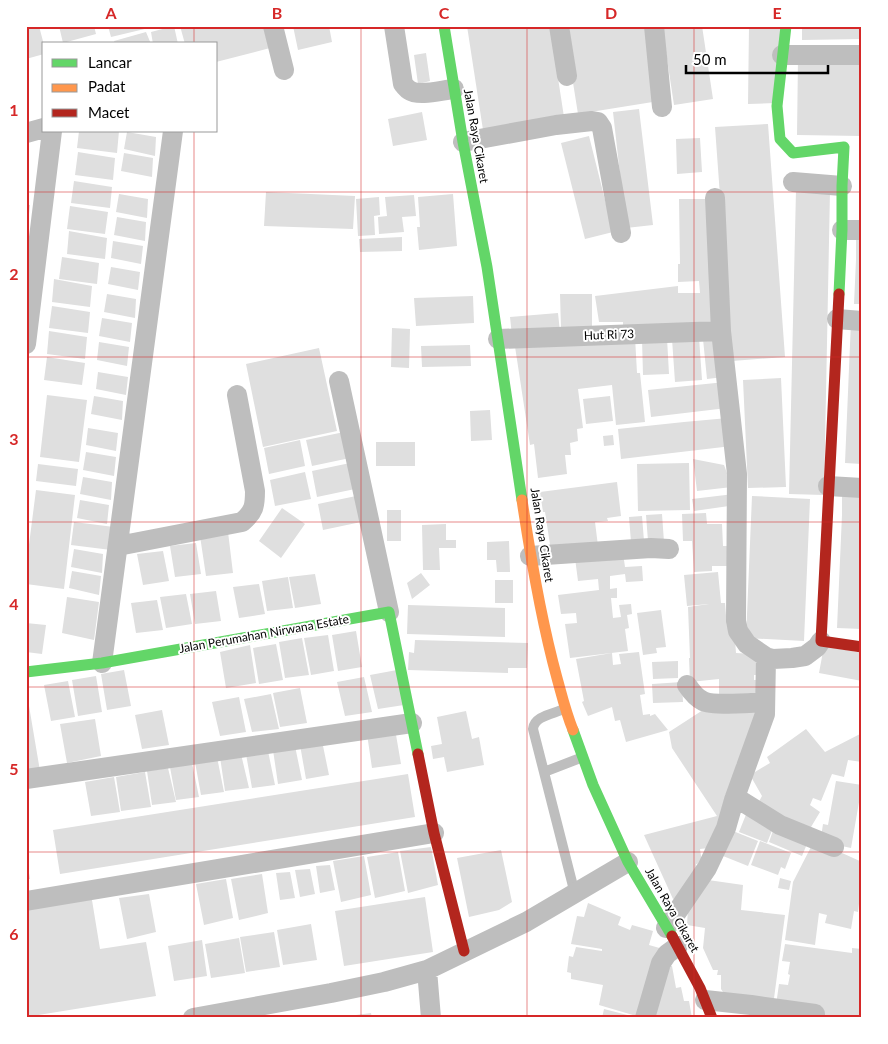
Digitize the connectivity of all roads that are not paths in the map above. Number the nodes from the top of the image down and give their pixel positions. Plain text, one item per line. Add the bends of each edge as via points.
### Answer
1 (273, 26) edge
2 (394, 26) edge
3 (444, 26) edge
4 (559, 26) edge
5 (654, 26) edge
6 (786, 26) edge
7 (782, 55) junction
8 (862, 56) edge
9 (284, 70) dead end
10 (567, 76) dead end
11 (454, 89) junction
12 (662, 107) dead end
13 (42, 129) edge
14 (52, 132) edge
15 (173, 132) edge
16 (26, 133) edge
17 (463, 142) junction
18 (853, 146) edge
19 (793, 182) dead end
20 (842, 186) junction
21 (715, 198) dead end
22 (852, 230) edge
23 (620, 233) dead end
24 (837, 319) junction
25 (862, 321) edge
26 (721, 331) junction
27 (498, 339) junction
28 (26, 344) edge
29 (340, 381) dead end
30 (237, 395) dead end
31 (828, 486) junction
32 (862, 488) edge
33 (118, 546) junction
34 (669, 549) dead end
35 (530, 556) junction
36 (389, 612) junction
37 (821, 641) junction
38 (862, 647) edge
39 (766, 657) junction
40 (102, 663) junction
41 (26, 672) edge
42 (686, 685) dead end
43 (765, 702) junction
44 (566, 709) junction
45 (412, 723) junction
46 (583, 758) junction
47 (544, 772) junction
48 (26, 779) edge
49 (735, 797) junction
50 (434, 833) junction
51 (834, 847) dead end
52 (628, 862) junction
53 (575, 894) junction
54 (26, 901) edge
55 (666, 928) junction
56 (678, 946) junction
57 (464, 951) junction
58 (427, 970) junction
59 (708, 1009) edge
60 (281, 1010) edge
61 (815, 1014) dead end
62 (193, 1018) edge
63 (431, 1018) edge
64 (645, 1018) edge

1 - 9 street
2 - 11 street via 403,84 408,90 422,93
3 - 11 street, Jalan Raya Cikaret
4 - 10 street
5 - 12 street
6 - 7 street
7 - 8 street
7 - 18 street via 777,106 780,139 793,153
11 - 17 street, Jalan Raya Cikaret
13 - 16 street
14 - 28 street
15 - 33 street
17 - 23 street via 598,122 602,128
17 - 27 street, Jalan Raya Cikaret
18 - 20 street
19 - 20 street
20 - 22 street
21 - 26 street
22 - 24 street
24 - 25 street
24 - 31 street
26 - 27 street, Hut Ri 73
26 - 39 street via 737,474 736,621 738,631 747,644
27 - 35 street, Jalan Raya Cikaret
29 - 36 street
30 - 33 street via 255,491 251,514 242,522
31 - 32 street
31 - 37 street
33 - 40 street
34 - 35 street
35 - 44 street, Jalan Raya Cikaret via 547,642
36 - 40 street, Jalan Perumahan Nirwana Estate
36 - 45 street
37 - 38 street
37 - 39 street via 805,656
39 - 43 street
40 - 41 street, Jalan Perumahan Nirwana Estate
42 - 43 street via 704,702
43 - 49 street via 765,714
44 - 46 street, Jalan Raya Cikaret
44 - 47 lane via 534,724
45 - 48 street
45 - 50 street
46 - 47 lane
46 - 52 street, Jalan Raya Cikaret
47 - 53 lane
49 - 51 street via 780,825
49 - 55 street via 726,828 707,868
50 - 54 street
50 - 57 street
52 - 53 street
52 - 55 street, Jalan Raya Cikaret
53 - 57 street via 526,922
55 - 56 street, Jalan Raya Cikaret
56 - 59 street, Jalan Raya Cikaret
56 - 64 street via 661,963
57 - 58 street
58 - 60 street
58 - 63 street
59 - 61 street via 751,1005
60 - 62 street

